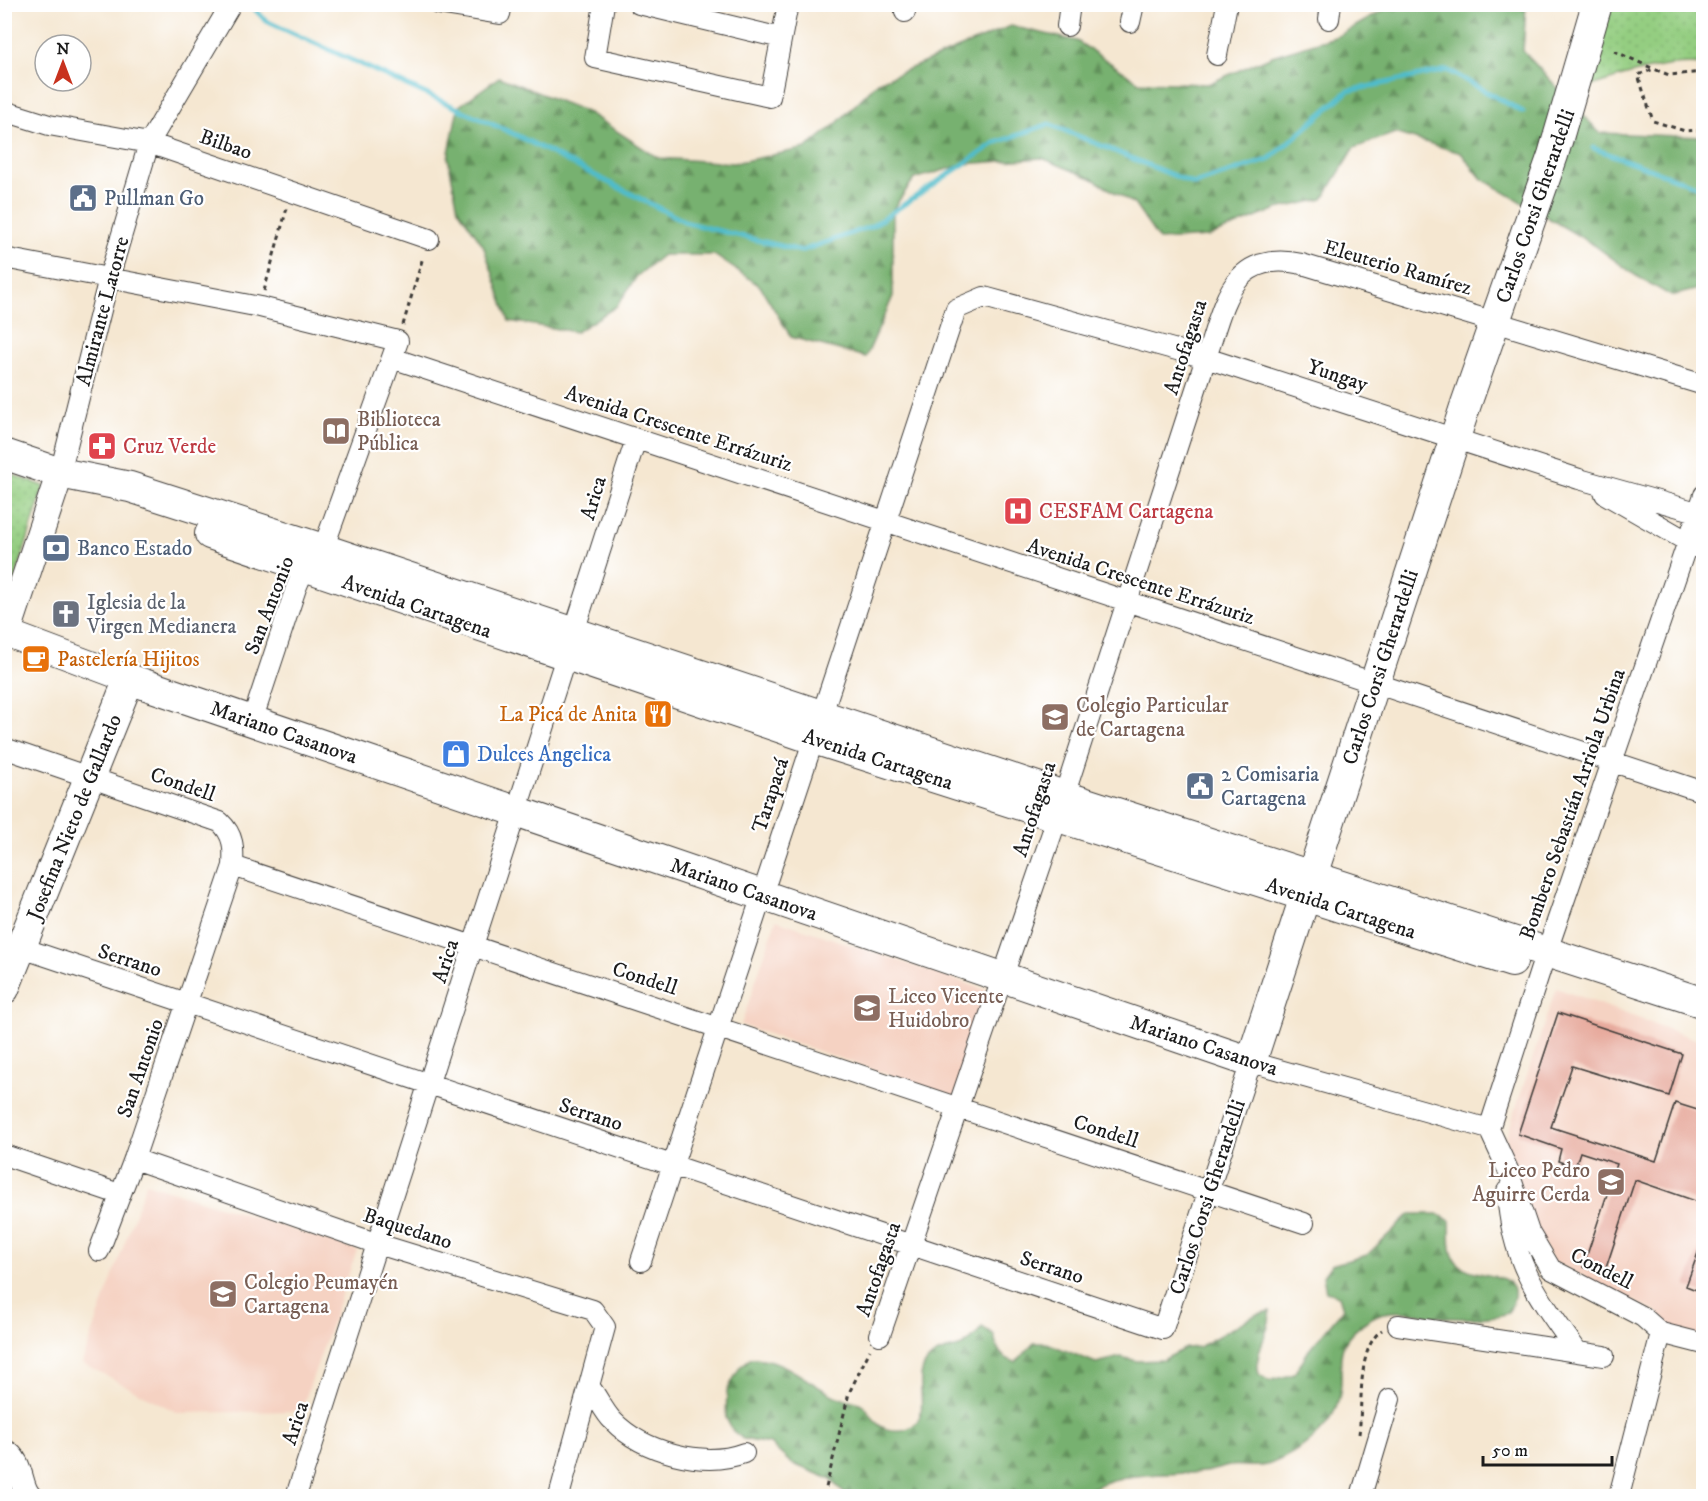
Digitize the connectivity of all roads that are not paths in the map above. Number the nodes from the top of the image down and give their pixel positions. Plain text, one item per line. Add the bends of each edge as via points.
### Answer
1 (231, 4) edge
2 (438, 4) edge
3 (604, 4) edge
4 (639, 4) edge
5 (788, 4) edge
6 (1070, 4) edge
7 (1227, 4) edge
8 (1597, 4) edge
9 (501, 9) edge
10 (1067, 26) dead end
11 (781, 38) junction
12 (1217, 55) dead end
13 (4, 111) edge
14 (149, 143) junction
15 (429, 239) road end
16 (4, 258) edge
17 (109, 278) junction
18 (1227, 296) joint
19 (956, 309) joint
20 (1496, 321) junction
21 (395, 350) junction
22 (1206, 358) junction
23 (1704, 385) edge
24 (1455, 437) junction
25 (636, 439) junction
26 (4, 454) edge
27 (60, 473) junction
28 (1579, 479) junction
29 (1702, 507) edge
30 (886, 522) junction
31 (1695, 547) edge
32 (312, 558) junction
33 (1128, 602) junction
34 (6, 633) edge
35 (572, 644) junction
36 (129, 679) junction
37 (1375, 683) junction
38 (252, 721) junction
39 (818, 726) junction
40 (4, 748) edge
41 (1612, 762) junction
42 (89, 776) junction
43 (1704, 792) edge
44 (1061, 806) junction
45 (518, 812) junction
46 (233, 866) junction
47 (1309, 885) junction
48 (762, 896) junction
49 (13, 946) edge
50 (475, 946) junction
51 (1543, 961) junction
52 (1003, 978) junction
53 (4, 989) edge
54 (1704, 1003) edge
55 (187, 1005) junction
56 (1704, 1025) edge
57 (718, 1028) junction
58 (1251, 1062) junction
59 (430, 1085) junction
60 (958, 1107) junction
61 (1489, 1129) junction
62 (4, 1155) edge
63 (134, 1159) junction
64 (673, 1166) junction
65 (1508, 1170) junction
66 (1209, 1191) junction
67 (119, 1194) junction
68 (1304, 1223) dead end
69 (378, 1244) junction
70 (912, 1245) junction
71 (99, 1251) dead end
72 (641, 1261) dead end
73 (1398, 1325) road end
74 (1163, 1329) joint
75 (1661, 1334) junction
76 (880, 1335) road end
77 (1703, 1343) edge
78 (1577, 1351) junction
79 (1604, 1356) dead end
80 (589, 1386) junction
81 (1390, 1399) dead end
82 (4, 1450) edge
83 (744, 1453) dead end
84 (26, 1495) edge
85 (296, 1497) edge
86 (559, 1497) edge
87 (1361, 1497) edge
88 (1619, 1497) edge

1 - 14 street, Almirante Latorre
2 - 9 street
3 - 11 street via 595,58 771,97
4 - 11 street
5 - 11 street
6 - 10 street
7 - 12 street
8 - 20 main road, Carlos Corsi Gherardelli via 1570,101
13 - 14 street, Bilbao via 49,125
14 - 15 street, Bilbao
14 - 17 street, Almirante Latorre
16 - 17 street, Avenida Crescente Errázuriz
17 - 21 street, Avenida Crescente Errázuriz via 260,307
17 - 27 street, Almirante Latorre
18 - 20 street, Eleuterio Ramírez via 1237,279 1251,267 1290,261
18 - 22 street, Antofagasta
19 - 22 street, Yungay via 984,297
19 - 30 street, Tarapacá
20 - 23 street, Eleuterio Ramírez
20 - 24 main road, Carlos Corsi Gherardelli
21 - 25 street, Avenida Crescente Errázuriz
21 - 32 street, San Antonio via 327,538
22 - 24 street, Yungay
22 - 33 street, Antofagasta
24 - 28 street, Yungay
24 - 37 main road, Carlos Corsi Gherardelli
25 - 30 street, Avenida Crescente Errázuriz
25 - 35 street, Arica
26 - 27 main road, Avenida Cartagena
27 - 32 main road, Avenida Cartagena via 121,503
27 - 34 main road, Almirante Latorre
28 - 29 street, Yungay
28 - 31 street
29 - 31 street, Bombero Sebastián Arriola Urbina
30 - 33 street, Avenida Crescente Errázuriz
30 - 39 street, Tarapacá
31 - 41 street, Bombero Sebastián Arriola Urbina
32 - 35 main road, Avenida Cartagena
32 - 38 street, San Antonio
33 - 37 street, Avenida Crescente Errázuriz
33 - 44 street, Antofagasta
34 - 36 main road, Mariano Casanova
35 - 39 main road, Avenida Cartagena
35 - 45 street, Arica
36 - 38 main road, Mariano Casanova
36 - 42 main road, Josefina Nieto de Gallardo
37 - 41 street, Avenida Crescente Errázuriz
37 - 47 main road, Carlos Corsi Gherardelli
38 - 45 main road, Mariano Casanova
39 - 44 main road, Avenida Cartagena
39 - 48 street, Tarapacá
40 - 42 street, Condell
41 - 43 street, Avenida Crescente Errázuriz
41 - 51 street, Bombero Sebastián Arriola Urbina
42 - 46 street, Condell via 220,822 231,836
42 - 49 main road, Josefina Nieto de Gallardo
44 - 47 main road, Avenida Cartagena
44 - 52 street, Antofagasta
45 - 48 main road, Mariano Casanova
45 - 50 street, Arica
46 - 50 street, Condell
46 - 55 street, San Antonio
47 - 51 main road, Avenida Cartagena
47 - 58 main road, Carlos Corsi Gherardelli
48 - 52 main road, Mariano Casanova
48 - 57 street, Tarapacá
49 - 53 main road, Josefina Nieto de Gallardo
49 - 55 street, Serrano
50 - 57 street, Condell
50 - 59 street, Arica
51 - 54 main road, Avenida Cartagena
51 - 56 main road, Avenida Cartagena
51 - 61 street, Bombero Sebastián Arriola Urbina
52 - 58 main road, Mariano Casanova
52 - 60 street, Antofagasta
55 - 59 street, Serrano
55 - 63 street, San Antonio
57 - 60 street, Condell
57 - 64 street, Tarapacá
58 - 61 street, Mariano Casanova
58 - 66 street, Carlos Corsi Gherardelli
59 - 64 street, Serrano
59 - 69 street, Arica
60 - 66 street, Condell
60 - 70 street, Antofagasta
61 - 65 street, Condell
62 - 67 street
63 - 67 street, San Antonio
63 - 69 street, Baquedano
64 - 70 street, Serrano
64 - 72 street, Tarapacá
65 - 75 street, Condell via 1529,1232 1551,1269 1634,1312
65 - 78 street via 1510,1217 1522,1263 1539,1299
66 - 68 street, Condell
66 - 74 street, Carlos Corsi Gherardelli
67 - 71 street, San Antonio
69 - 80 street, Baquedano via 593,1310 605,1327
69 - 85 street, Arica
70 - 74 street, Serrano
70 - 76 street, Antofagasta
73 - 78 street
75 - 77 street, Condell
75 - 88 street
78 - 79 street
80 - 83 street via 614,1422 664,1451 699,1459 730,1458
80 - 86 street
81 - 87 street
82 - 84 street via 19,1468

